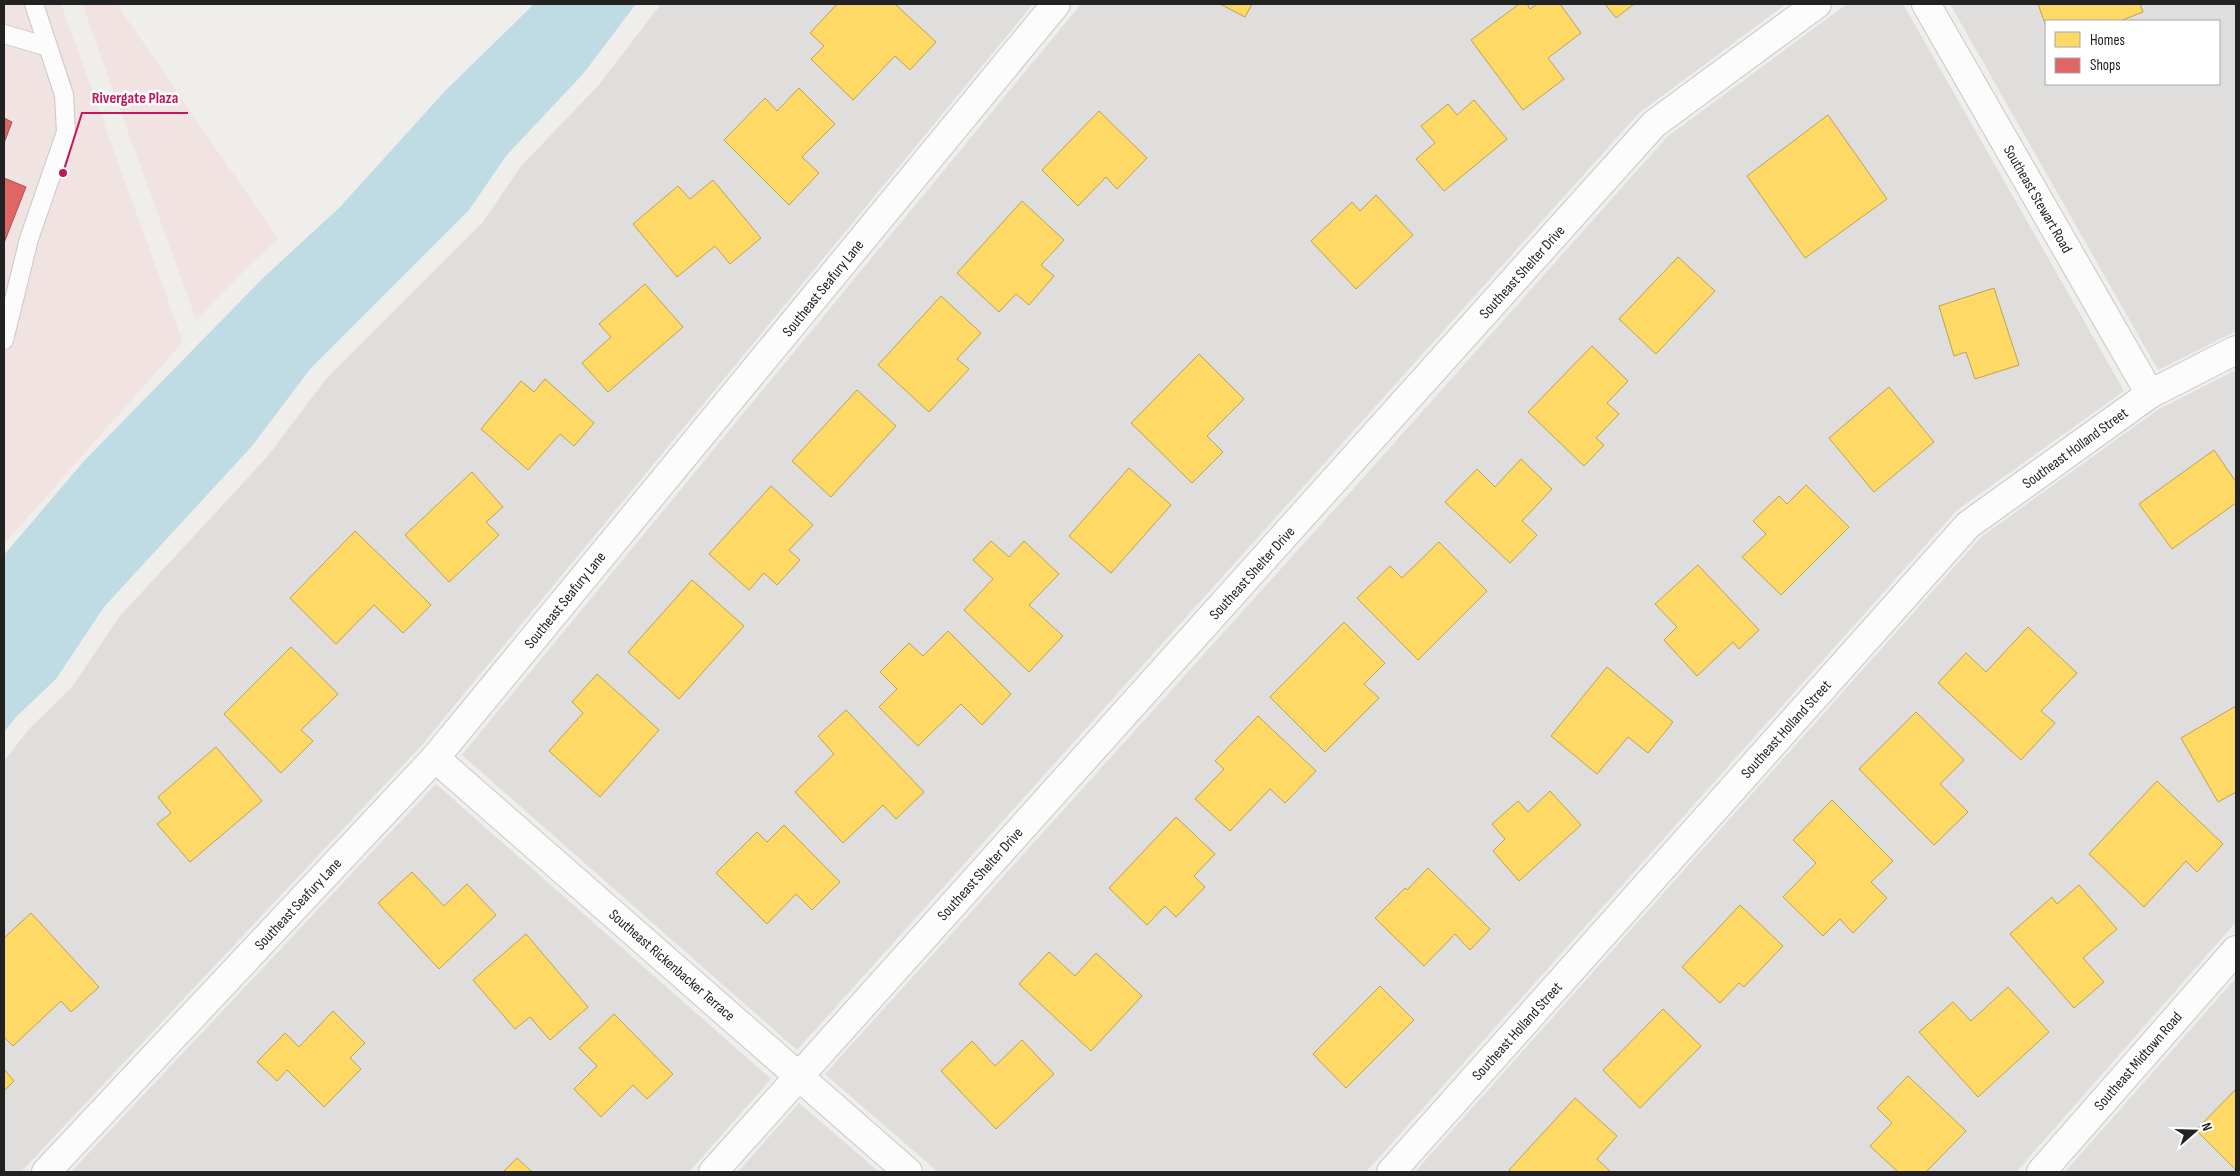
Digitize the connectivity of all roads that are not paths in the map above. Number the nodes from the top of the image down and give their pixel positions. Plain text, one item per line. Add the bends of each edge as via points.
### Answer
1 (34, 4) edge
2 (1056, 4) edge
3 (1816, 4) edge
4 (1926, 4) edge
5 (4, 34) edge
6 (48, 47) junction
7 (4, 340) edge
8 (2236, 350) edge
9 (2150, 394) junction
10 (435, 758) junction
11 (2236, 950) edge
12 (798, 1076) junction
13 (46, 1172) edge
14 (714, 1172) edge
15 (908, 1172) edge
16 (1391, 1172) edge
17 (2041, 1172) edge

1 - 6 lane
2 - 10 street, Southeast Seafury Lane
3 - 12 street, Southeast Shelter Drive via 1654,124
4 - 9 street, Southeast Stewart Road
5 - 6 lane
6 - 7 lane via 64,95 66,132 29,238
8 - 9 street, Southeast Holland Street
9 - 16 street, Southeast Holland Street via 1968,524
10 - 12 street, Southeast Rickenbacker Terrace
10 - 13 street, Southeast Seafury Lane
11 - 17 street, Southeast Midtown Road
12 - 14 street, Southeast Shelter Drive
12 - 15 street, Southeast Rickenbacker Terrace

